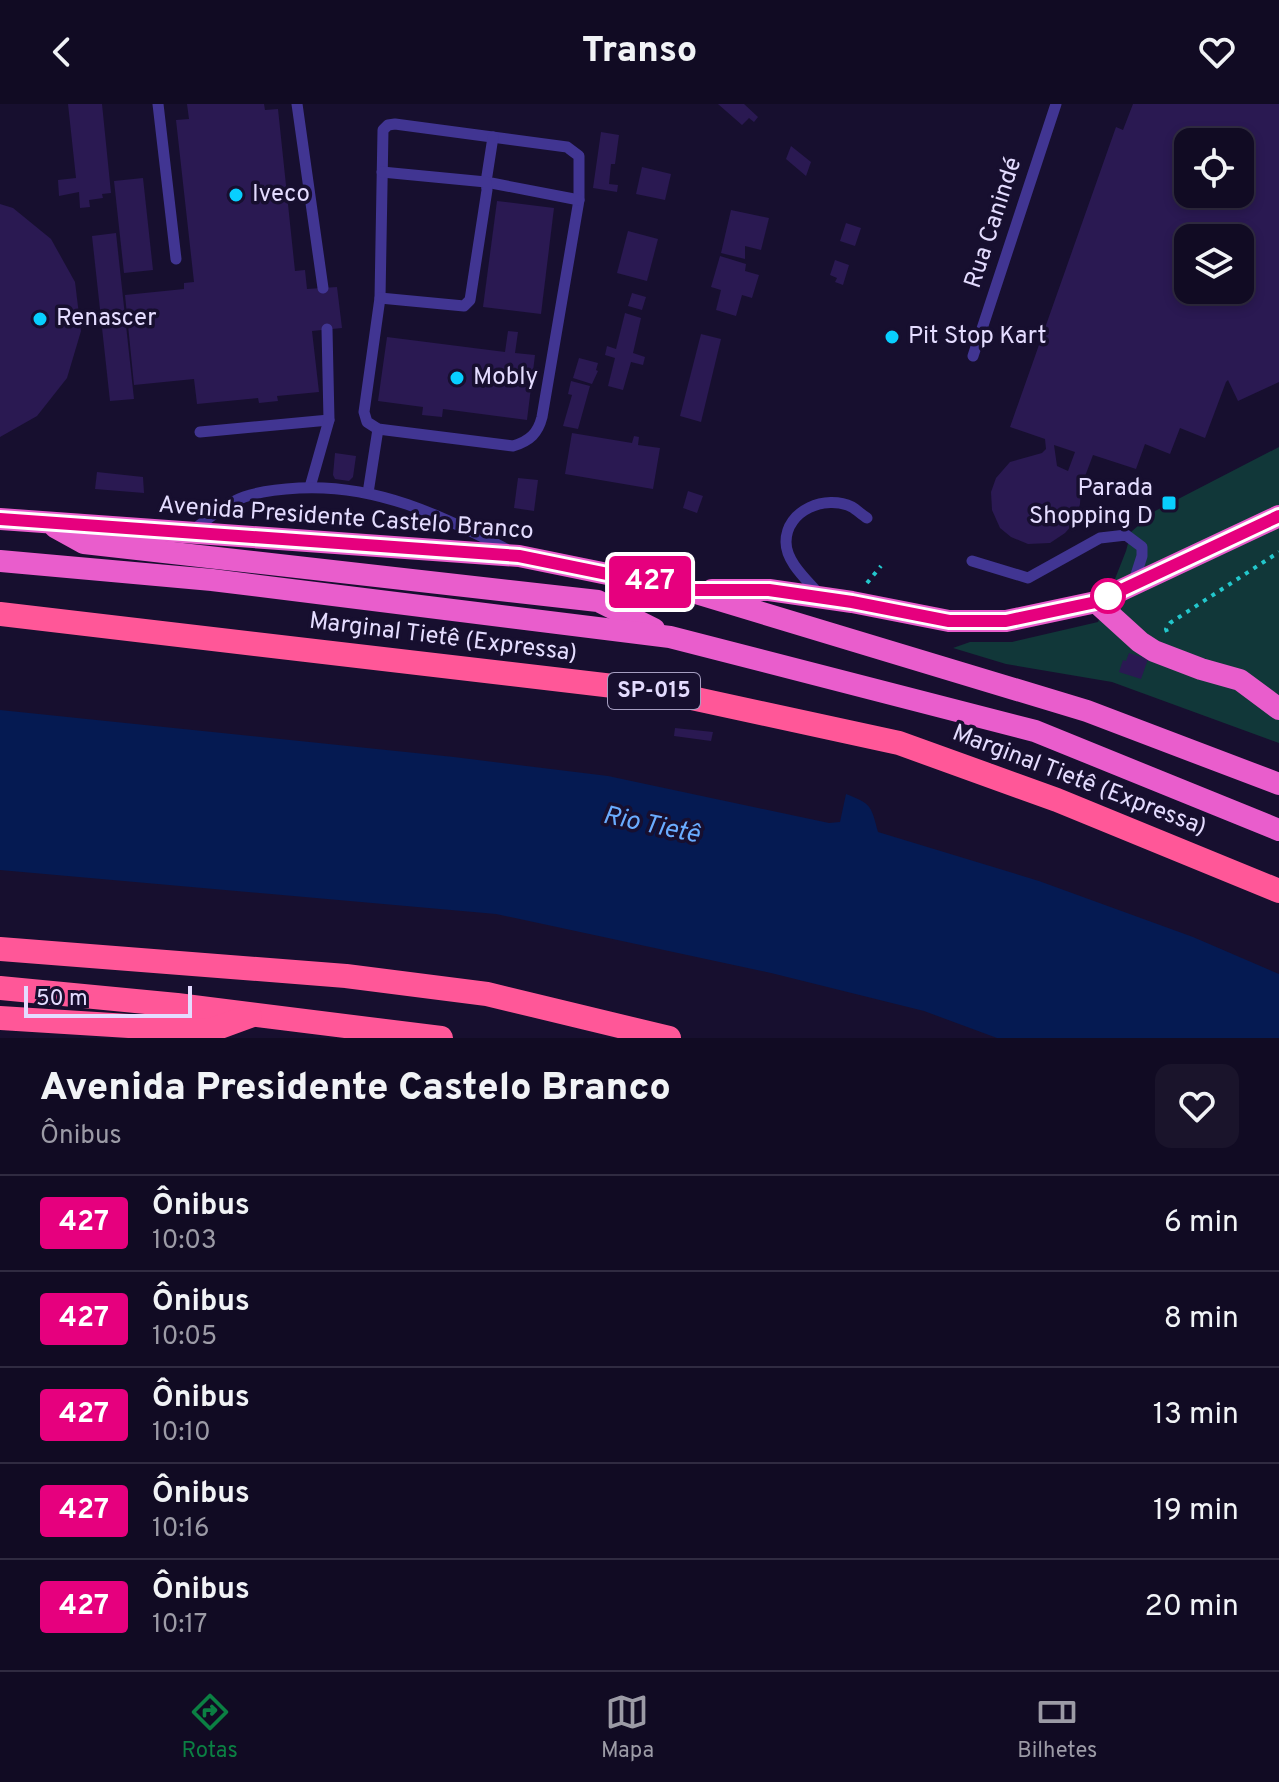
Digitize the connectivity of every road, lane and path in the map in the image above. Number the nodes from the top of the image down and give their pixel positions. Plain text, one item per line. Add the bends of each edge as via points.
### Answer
1 (158, 104) edge
2 (297, 104) edge
3 (1056, 104) edge
4 (493, 137) junction
5 (382, 172) junction
6 (486, 182) junction
7 (579, 200) junction
8 (176, 259) dead end
9 (323, 288) dead end
10 (380, 298) junction
11 (327, 329) dead end
12 (973, 356) dead end
13 (329, 420) junction
14 (378, 429) junction
15 (200, 432) dead end
16 (310, 487) junction
17 (368, 493) junction
18 (1279, 516) edge
19 (867, 518) dead end
20 (0, 519) edge
21 (48, 524) junction
22 (190, 532) junction
23 (1279, 552) edge
24 (519, 556) junction
25 (0, 561) edge
26 (972, 561) dead end
27 (1133, 585) junction
28 (686, 590) junction
29 (822, 598) junction
30 (1096, 602) junction
31 (0, 614) edge
32 (670, 637) junction
33 (1170, 637) dead end
34 (1279, 709) edge
35 (1279, 784) edge
36 (1279, 830) edge
37 (1279, 891) edge
38 (0, 949) edge
39 (0, 988) edge
40 (252, 1015) junction
41 (0, 1018) edge
42 (441, 1038) edge
43 (669, 1038) edge

1 - 8 lane
2 - 9 lane
3 - 12 lane, Rua Canindé
4 - 5 lane via 388,125 383,130
4 - 6 lane
4 - 7 lane via 574,150 579,156
5 - 6 lane
5 - 10 lane
6 - 7 lane
6 - 10 lane via 470,300 464,306
7 - 14 lane via 542,417 533,436 513,446
10 - 14 lane via 364,412 367,422
11 - 13 lane
13 - 15 lane
13 - 16 lane
14 - 17 lane
16 - 17 lane
16 - 22 lane via 245,496
17 - 24 lane via 432,512
18 - 27 highway
19 - 29 lane via 850,506 822,502 790,526 786,543 793,563
20 - 21 highway, Avenida Presidente Castelo Branco
21 - 22 highway, Avenida Presidente Castelo Branco
21 - 32 highway via 84,543 598,601
22 - 24 highway, Avenida Presidente Castelo Branco
23 - 33 path via 1170,623
24 - 28 highway, Avenida Presidente Castelo Branco
25 - 32 highway via 212,580
26 - 27 lane via 1028,578 1100,538 1126,535 1142,547
27 - 30 highway
28 - 29 highway via 769,590
28 - 35 highway via 1087,711
29 - 30 highway via 949,621 1006,621
30 - 34 highway via 1154,651 1240,680
31 - 37 highway, Marginal Tietê (Expressa) / SP-015 via 664,692 899,743 1057,800
32 - 36 highway via 1035,731
38 - 43 highway via 346,976 487,994
39 - 40 highway
40 - 41 highway via 209,1031
40 - 42 highway

